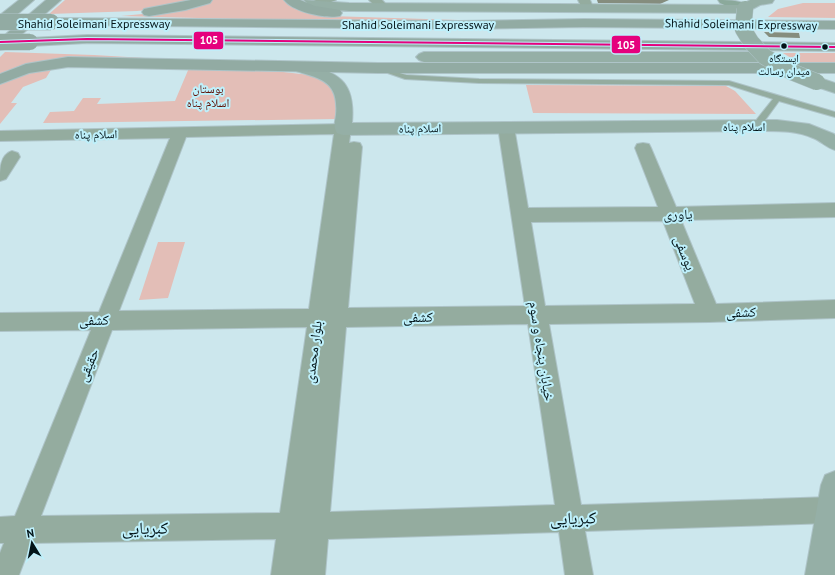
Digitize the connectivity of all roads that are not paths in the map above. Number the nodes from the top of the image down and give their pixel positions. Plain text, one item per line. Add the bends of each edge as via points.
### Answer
1 (27, 0) edge
2 (54, 0) edge
3 (205, 0) edge
4 (291, 0) edge
5 (333, 0) edge
6 (724, 0) edge
7 (767, 0) edge
8 (313, 1) edge
9 (379, 3) edge
10 (487, 4) edge
11 (745, 9) junction
12 (585, 11) edge
13 (0, 22) edge
14 (51, 22) junction
15 (835, 25) edge
16 (0, 42) edge
17 (30, 42) junction
18 (0, 46) edge
19 (835, 47) edge
20 (123, 50) junction
21 (424, 57) joint
22 (764, 57) junction
23 (249, 64) junction
24 (298, 67) junction
25 (378, 68) junction
26 (835, 68) edge
27 (0, 79) edge
28 (835, 88) edge
29 (778, 97) junction
30 (835, 115) edge
31 (757, 125) junction
32 (506, 127) junction
33 (349, 129) junction
34 (180, 132) junction
35 (0, 136) edge
36 (835, 144) edge
37 (642, 148) dead end
38 (12, 157) dead end
39 (0, 175) edge
40 (835, 210) edge
41 (669, 214) junction
42 (520, 215) junction
43 (835, 309) edge
44 (709, 313) junction
45 (536, 315) junction
46 (327, 318) junction
47 (106, 320) junction
48 (0, 322) edge
49 (833, 498) edge
50 (569, 518) junction
51 (303, 526) junction
52 (11, 530) edge
53 (4, 575) edge
54 (284, 575) edge
55 (311, 575) edge
56 (578, 575) edge
57 (820, 575) edge

1 - 13 highway
2 - 18 highway
3 - 14 highway via 171,10
4 - 12 highway via 311,10 329,13
5 - 8 lane
6 - 11 main road
7 - 11 main road via 756,2
8 - 9 main road via 323,5
9 - 10 main road
10 - 12 main road
11 - 12 main road
11 - 22 main road, bridge via 743,29
12 - 14 highway, Shahid Soleimani Expressway via 450,25
12 - 15 highway, Shahid Soleimani Expressway
13 - 14 highway, Shahid Soleimani Expressway, bridge
16 - 17 highway, Shahid Soleimani Expressway, bridge
17 - 19 highway, Shahid Soleimani Expressway via 87,39
17 - 20 highway
20 - 21 highway
20 - 23 highway
21 - 22 main road
22 - 28 main road, bridge via 792,72
23 - 24 highway
23 - 27 highway via 68,62 26,69
24 - 25 highway
24 - 33 main road via 330,77 342,88
25 - 26 highway
25 - 29 lane via 405,76 478,81 730,83
29 - 30 lane
29 - 31 lane
31 - 32 main road, اسلام پناه
31 - 36 main road, اسلام پناه via 812,131 832,140
32 - 33 main road, اسلام پناه
32 - 42 street, خیابان پنجاه و سوم
33 - 34 street, اسلام پناه
33 - 46 street, بلوار محمدی
34 - 35 street, اسلام پناه
34 - 47 street, حقیقی
37 - 41 street, یوسفی
38 - 39 street
40 - 41 street, یاوری
41 - 42 street, یاوری
41 - 44 street, یوسفی
42 - 45 street, خیابان پنجاه و سوم
43 - 44 street, کشفی
44 - 45 street, کشفی
45 - 46 street, کشفی
45 - 50 street, خیابان پنجاه و سوم
46 - 47 street, کشفی
46 - 51 street, بلوار محمدی
47 - 48 street, کشفی
47 - 52 street, حقیقی
49 - 50 street, کبریایی
49 - 57 main road
50 - 51 street, کبریایی
50 - 56 street, خیابان پنجاه و سوم
51 - 52 street, کبریایی
51 - 54 street, بلوار محمدی
51 - 55 street, بلوار محمدی
52 - 53 street, حقیقی

